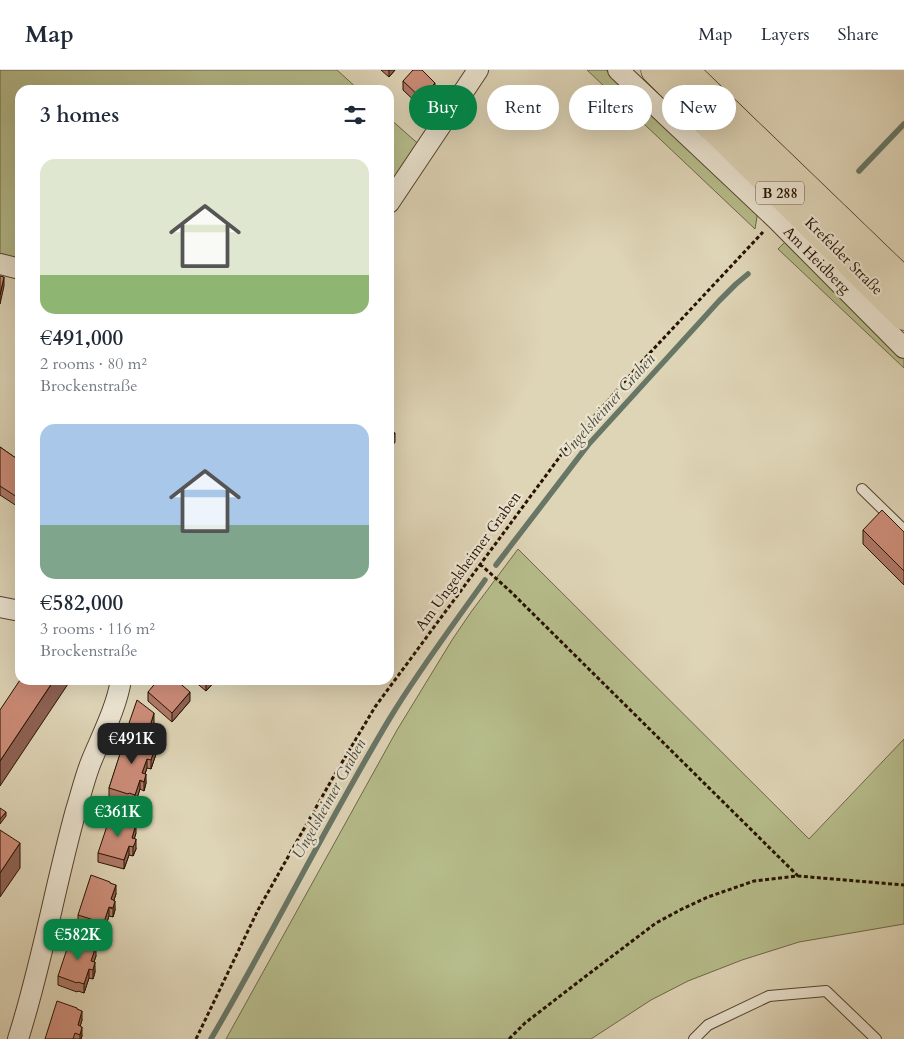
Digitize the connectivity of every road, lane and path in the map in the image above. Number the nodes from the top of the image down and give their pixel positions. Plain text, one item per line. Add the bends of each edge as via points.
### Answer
1 (478, 70) edge
2 (618, 70) edge
3 (656, 70) edge
4 (684, 70) edge
5 (394, 196) edge
6 (776, 219) junction
7 (0, 264) edge
8 (15, 268) edge
9 (904, 282) edge
10 (904, 316) edge
11 (904, 348) edge
12 (862, 489) dead end
13 (904, 530) edge
14 (480, 564) junction
15 (0, 607) edge
16 (15, 610) edge
17 (394, 681) edge
18 (120, 685) edge
19 (391, 685) edge
20 (798, 876) junction
21 (904, 885) edge
22 (18, 1039) edge
23 (196, 1039) edge
24 (509, 1039) edge
25 (694, 1039) edge
26 (876, 1039) edge

1 - 5 street
2 - 6 street, Am Heidberg
3 - 10 highway, Krefelder Straße / B 288
4 - 9 highway, Krefelder Straße / B 288
6 - 11 street, Am Heidberg
6 - 14 path, Am Ungelsheimer Graben via 564,450
7 - 8 street
12 - 13 lane
14 - 17 path, Am Ungelsheimer Graben
14 - 20 path
15 - 16 street
18 - 22 street via 77,808
19 - 23 path, Am Ungelsheimer Graben via 331,781 258,910
20 - 21 path
20 - 24 path via 754,881 708,897 662,920 525,1023
25 - 26 lane via 708,1025 769,996 826,990

